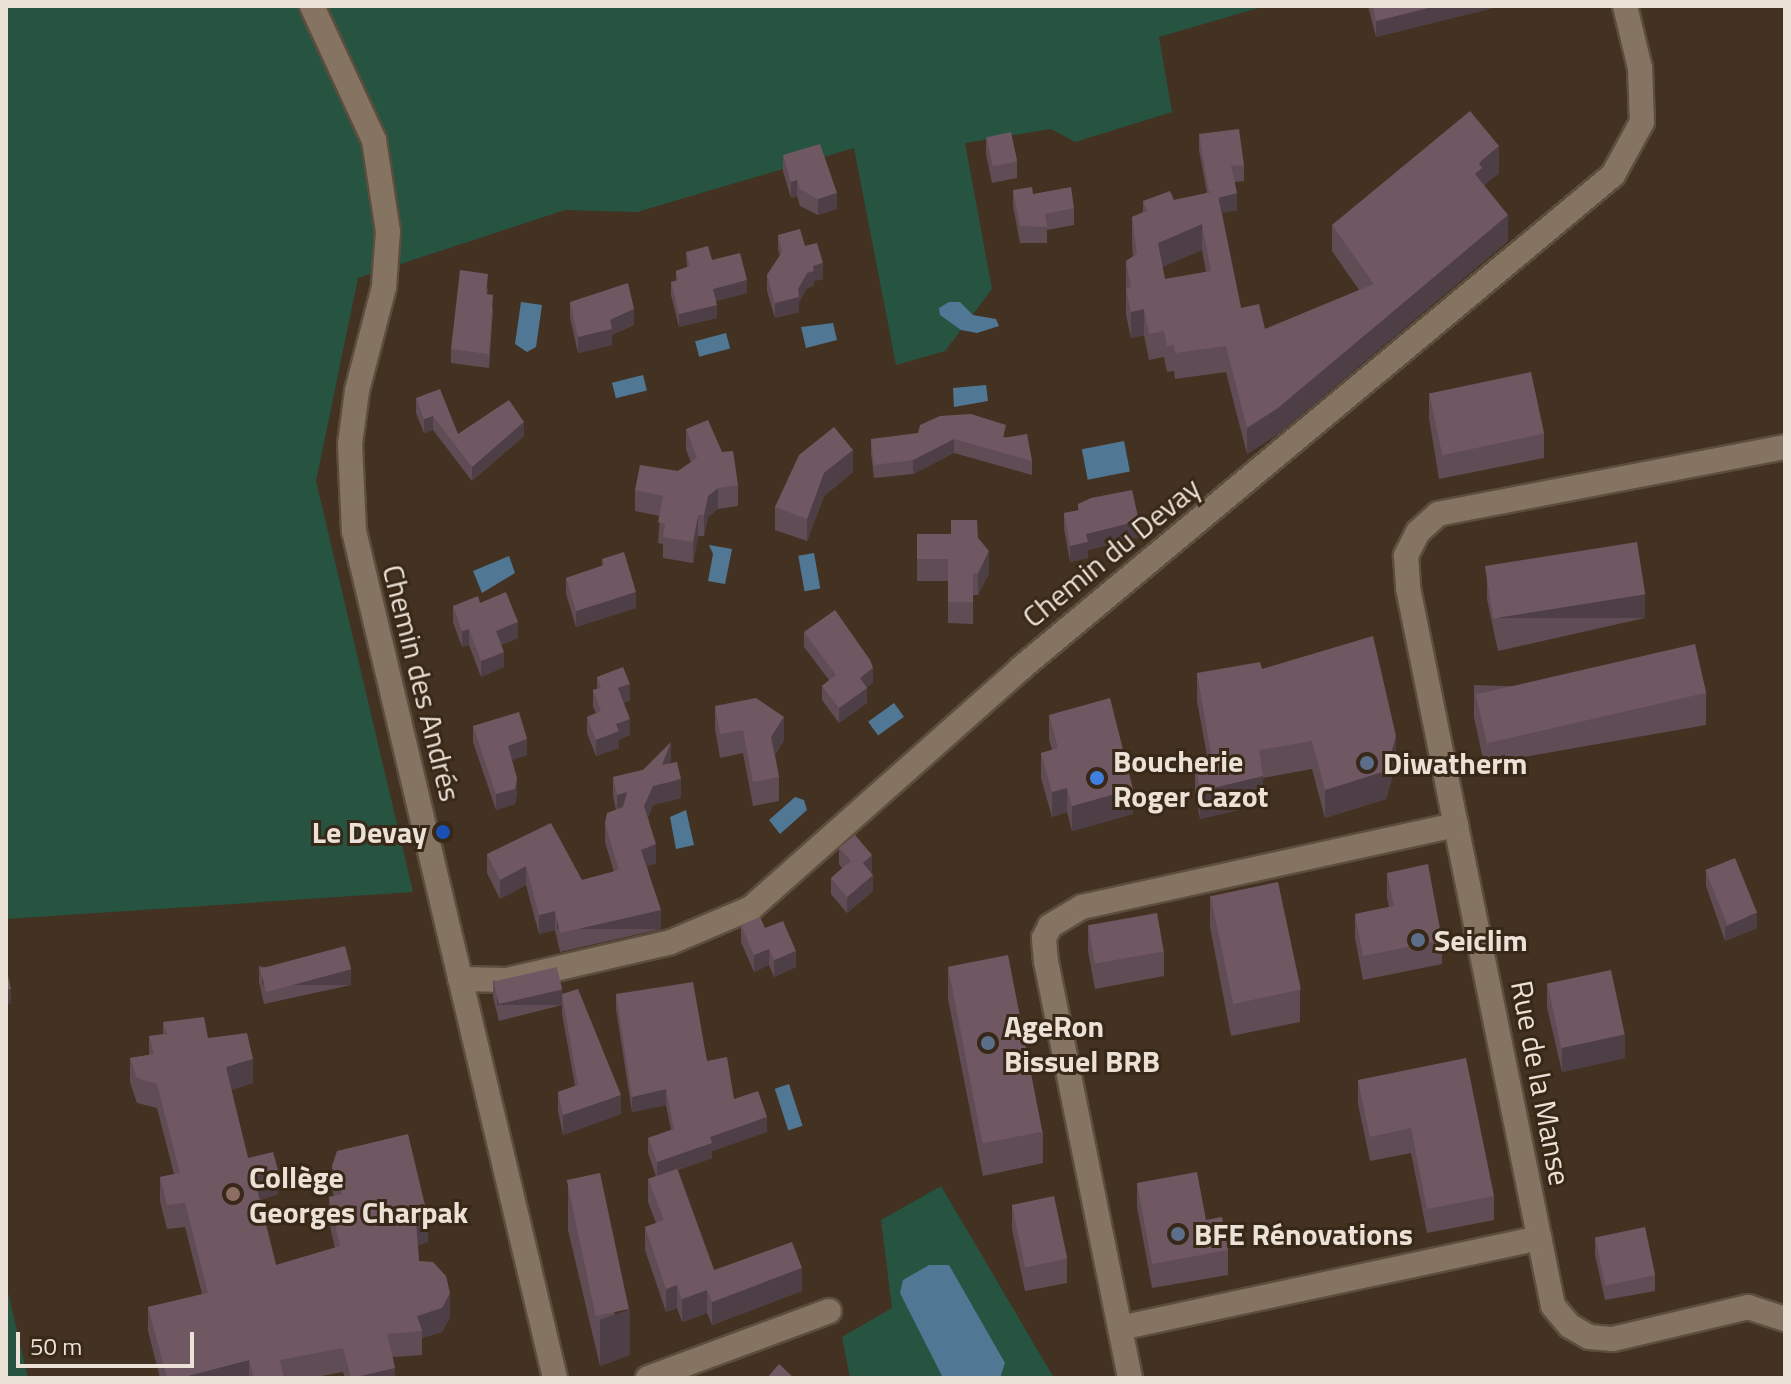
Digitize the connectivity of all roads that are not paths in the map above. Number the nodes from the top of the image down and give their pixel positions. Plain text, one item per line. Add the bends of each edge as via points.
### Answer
1 (312, 6) edge
2 (1625, 6) edge
3 (1785, 447) edge
4 (1456, 825) junction
5 (460, 979) junction
6 (1539, 1238) junction
7 (829, 1311) dead end
8 (1785, 1319) edge
9 (1120, 1328) junction
10 (555, 1378) edge
11 (648, 1378) edge
12 (1130, 1378) edge

1 - 5 street, Chemin des Andrés via 374,140 388,231 384,287 357,391 350,444 354,531
2 - 5 street, Chemin du Devay via 1640,68 1642,122 1613,175 1021,668 751,908 671,942 507,980
3 - 4 street, Rue de la Manse via 1438,514 1418,532 1406,556 1408,588
4 - 6 street, Rue de la Manse
4 - 9 street via 1082,907 1050,926 1044,938 1046,962
5 - 10 street, Chemin des Andrés
6 - 8 street, Rue de la Manse via 1553,1306 1570,1326 1589,1337 1613,1339 1748,1307
6 - 9 street
7 - 11 street
9 - 12 street

